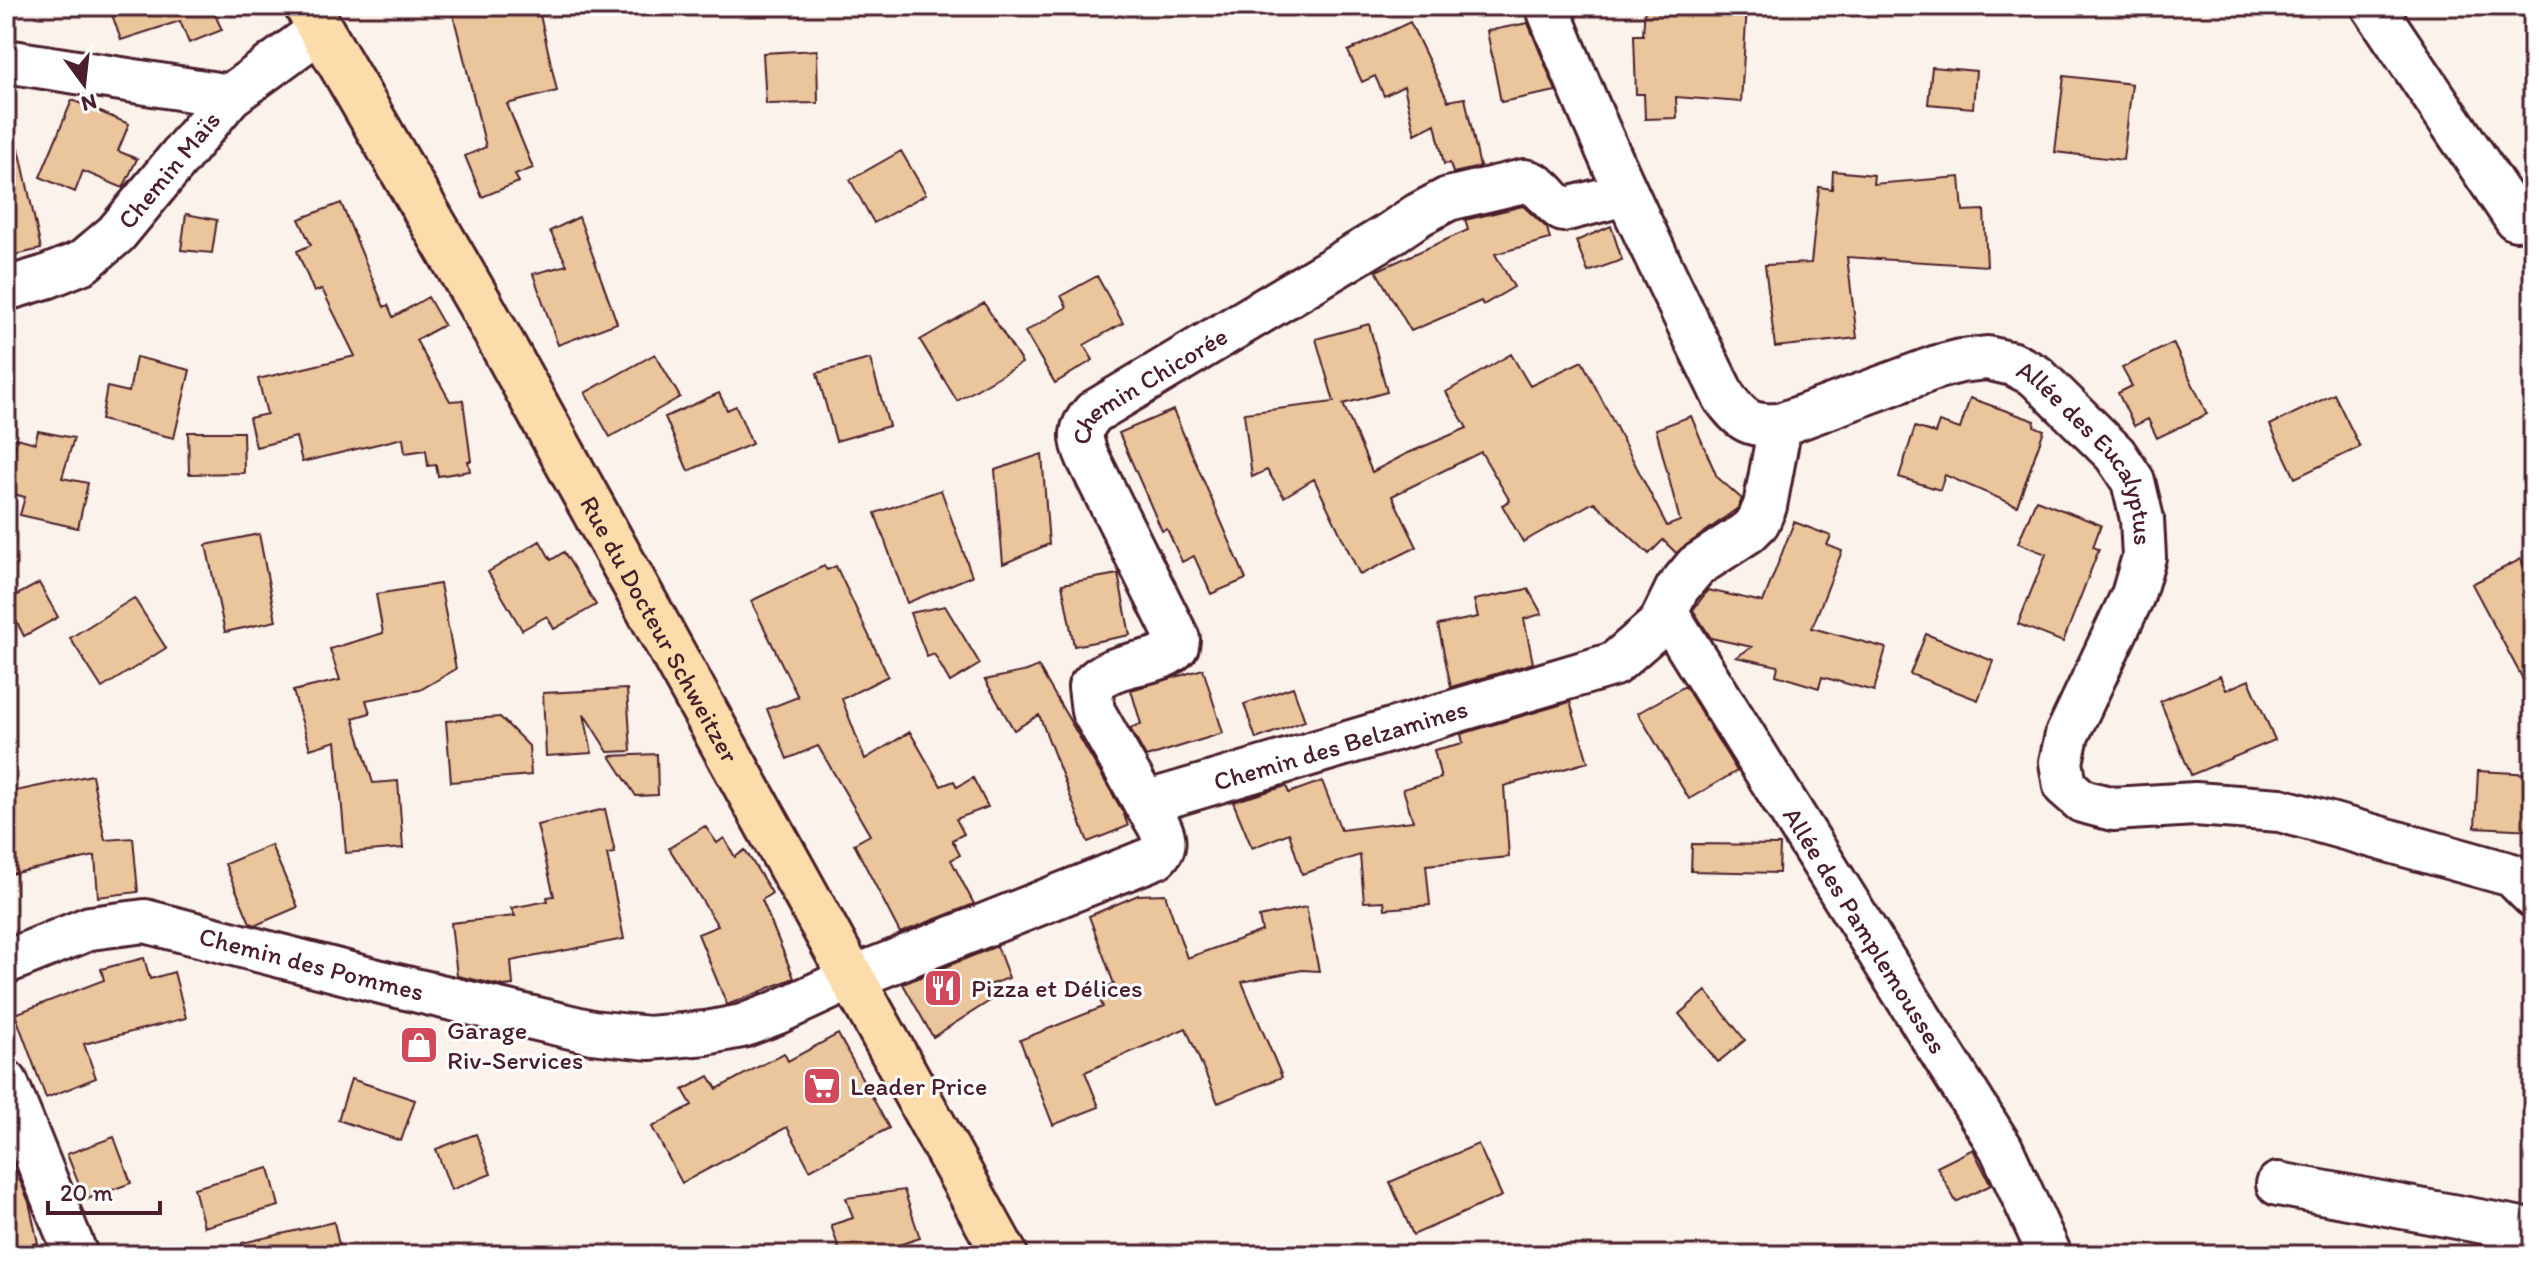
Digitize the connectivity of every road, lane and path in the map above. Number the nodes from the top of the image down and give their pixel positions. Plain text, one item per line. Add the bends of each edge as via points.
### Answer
1 (1547, 6) edge
2 (2373, 6) edge
3 (314, 17) edge
4 (6, 61) edge
5 (230, 96) junction
6 (1626, 194) junction
7 (2516, 219) dead end
8 (6, 289) edge
9 (1780, 425) junction
10 (1667, 613) junction
11 (1145, 803) junction
12 (2533, 896) edge
13 (6, 962) edge
14 (852, 978) junction
15 (6, 1082) edge
16 (2278, 1184) dead end
17 (2533, 1231) edge
18 (76, 1255) edge
19 (1005, 1255) edge
20 (2050, 1255) edge

1 - 6 street
2 - 7 street
3 - 5 street, Chemin Maïs
3 - 14 main road, Rue du Docteur Schweitzer via 480,304
4 - 5 street
5 - 8 street, Chemin Maïs via 116,234 83,262
6 - 9 street via 1724,397 1756,427
6 - 11 street, Chemin Chicorée via 1563,210 1542,188 1524,181 1448,199 1094,412 1084,423 1083,447 1178,639 1168,654 1111,670 1090,687 1093,711
9 - 10 street, Chemin des Belzamines via 1758,522 1696,566 1677,589
9 - 12 street, Allée des Eucalyptus via 1961,361 1987,358 2036,376 2115,454 2133,481 2142,519 2144,557 2133,595 2067,735 2061,762 2065,786 2082,801 2113,809 2195,804 2280,810 2512,875
10 - 11 street, Chemin des Belzamines via 1614,664
10 - 20 street, Allée des Pamplemousses via 2001,1148
11 - 14 street via 1165,842 1156,857
13 - 14 street, Chemin des Pommes via 90,928 145,921 592,1032 649,1038 742,1026
14 - 19 main road, Rue du Docteur Schweitzer
15 - 18 street
16 - 17 street

